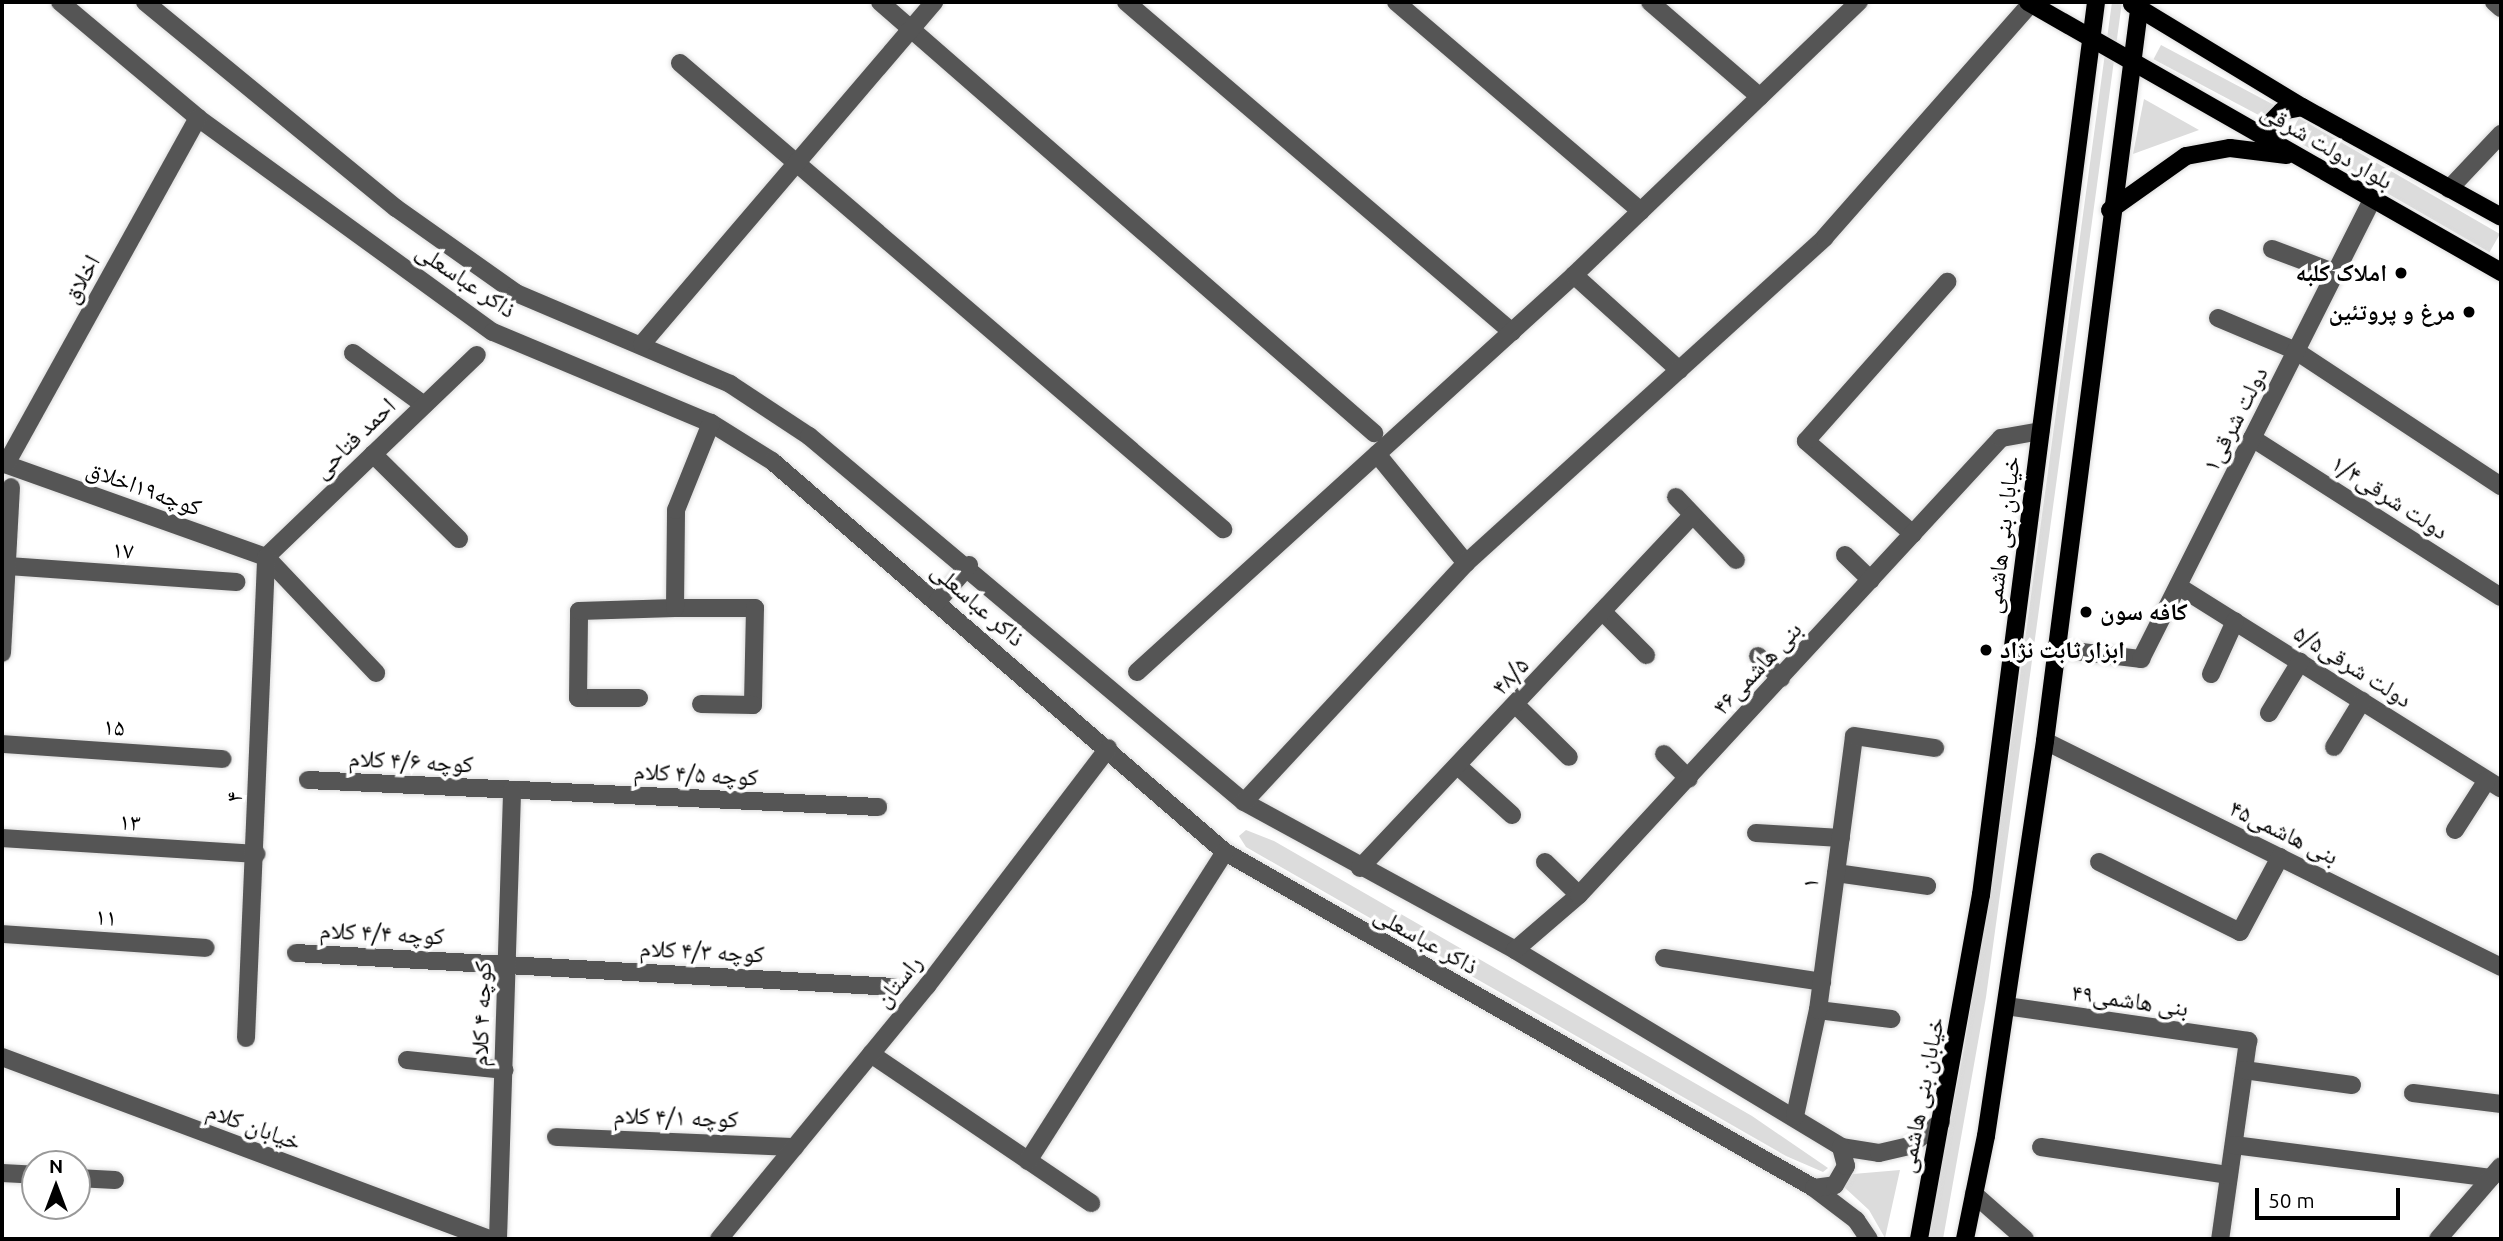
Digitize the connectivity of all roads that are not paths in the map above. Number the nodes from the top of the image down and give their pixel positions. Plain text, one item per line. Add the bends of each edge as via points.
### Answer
1 (60, 2) edge
2 (145, 2) edge
3 (880, 2) edge
4 (934, 2) edge
5 (1126, 2) edge
6 (1396, 2) edge
7 (1650, 2) edge
8 (1859, 2) edge
9 (2029, 2) edge
10 (2096, 2) edge
11 (2494, 2) edge
12 (2136, 4) edge
13 (2501, 8) edge
14 (911, 29) junction
15 (2088, 32) junction
16 (2131, 57) junction
17 (680, 63) dead end
18 (1760, 97) junction
19 (2302, 107) junction
20 (198, 118) junction
21 (2501, 134) edge
22 (2292, 155) junction
23 (796, 163) junction
24 (2449, 189) junction
25 (2372, 200) junction
26 (2109, 210) junction
27 (1641, 211) junction
28 (2501, 218) edge
29 (2272, 249) dead end
30 (2501, 272) edge
31 (2336, 273) junction
32 (1574, 275) junction
33 (1947, 282) dead end
34 (2218, 318) dead end
35 (1512, 332) junction
36 (642, 344) junction
37 (2296, 351) junction
38 (353, 353) dead end
39 (477, 355) dead end
40 (1679, 370) junction
41 (424, 405) junction
42 (711, 423) junction
43 (2040, 431) junction
44 (1374, 433) dead end
45 (2252, 438) junction
46 (373, 454) junction
47 (1377, 454) junction
48 (4, 463) edge
49 (2501, 486) edge
50 (11, 487) dead end
51 (1676, 497) dead end
52 (1693, 515) junction
53 (1223, 529) dead end
54 (1913, 534) junction
55 (459, 539) dead end
56 (1845, 555) dead end
57 (6, 557) edge
58 (266, 558) junction
59 (1736, 560) dead end
60 (1466, 563) junction
61 (969, 565) junction
62 (1871, 580) junction
63 (236, 582) dead end
64 (2178, 586) junction
65 (2501, 597) edge
66 (937, 602) junction
67 (675, 608) junction
68 (1603, 612) junction
69 (2235, 621) junction
70 (2057, 649) junction
71 (2, 653) edge
72 (1646, 655) dead end
73 (1758, 656) dead end
74 (2300, 662) junction
75 (1138, 672) dead end
76 (376, 673) dead end
77 (2211, 674) dead end
78 (1781, 678) junction
79 (639, 698) dead end
80 (2362, 701) junction
81 (701, 704) dead end
82 (1516, 705) junction
83 (2269, 713) dead end
84 (2045, 741) junction
85 (2, 744) edge
86 (2334, 747) dead end
87 (1108, 748) junction
88 (1935, 748) dead end
89 (1664, 754) dead end
90 (1569, 757) dead end
91 (222, 759) dead end
92 (1458, 766) junction
93 (1689, 779) junction
94 (308, 780) dead end
95 (2494, 784) edge
96 (512, 790) junction
97 (1244, 802) junction
98 (878, 807) dead end
99 (1512, 815) dead end
100 (2455, 830) dead end
101 (1756, 833) dead end
102 (2, 838) edge
103 (1841, 838) junction
104 (1225, 852) junction
105 (256, 855) junction
106 (2280, 857) junction
107 (1545, 862) dead end
108 (2099, 862) dead end
109 (1360, 868) junction
110 (1836, 873) junction
111 (1927, 886) dead end
112 (1579, 895) junction
113 (2, 934) edge
114 (206, 948) dead end
115 (1515, 950) junction
116 (296, 953) dead end
117 (1664, 958) dead end
118 (507, 964) junction
119 (2501, 967) edge
120 (1822, 982) junction
121 (894, 987) dead end
122 (2006, 1006) junction
123 (1818, 1010) junction
124 (1891, 1019) dead end
125 (246, 1038) dead end
126 (871, 1054) junction
127 (2, 1057) edge
128 (407, 1060) dead end
129 (503, 1070) junction
130 (2244, 1070) junction
131 (2352, 1085) dead end
132 (2413, 1093) dead end
133 (2501, 1104) edge
134 (1795, 1116) junction
135 (1941, 1122) junction
136 (556, 1137) dead end
137 (2234, 1145) junction
138 (794, 1147) junction
139 (1842, 1147) junction
140 (2041, 1147) dead end
141 (1028, 1160) junction
142 (2, 1172) edge
143 (2496, 1172) edge
144 (21, 1174) edge
145 (2229, 1175) junction
146 (91, 1179) edge
147 (116, 1180) dead end
148 (1814, 1188) junction
149 (1975, 1194) junction
150 (1091, 1203) dead end
151 (489, 1239) edge
152 (498, 1239) edge
153 (719, 1239) edge
154 (1869, 1239) edge
155 (1919, 1239) edge
156 (1965, 1239) edge
157 (2025, 1239) edge
158 (2220, 1239) edge
159 (2438, 1239) edge

1 - 20 street, ذاکر عباسعلی
2 - 36 street, ذاکر عباسعلی via 397,208 516,293
3 - 14 street
4 - 14 street
5 - 35 street
6 - 27 street
7 - 18 street
8 - 18 street
9 - 15 main road, بلوار دولت شرقی
9 - 40 street via 1824,237
10 - 15 main road, خیابان بنی هاشمی
11 - 13 street
12 - 16 main road
12 - 19 main road, بلوار دولت شرقی
14 - 23 street
14 - 44 street
15 - 16 main road, بلوار دولت شرقی
15 - 43 main road, خیابان بنی هاشمی
16 - 22 main road, بلوار دولت شرقی
16 - 26 main road
17 - 23 street
18 - 27 street
19 - 22 main road via 2282,111 2269,124 2270,142
19 - 24 main road, بلوار دولت شرقی
20 - 42 street, ذاکر عباسعلی via 493,332
20 - 48 street, اخلاق
21 - 24 street
22 - 25 main road, بلوار دولت شرقی
22 - 26 main road via 2230,148 2186,156
23 - 36 street
23 - 53 street
24 - 28 main road, بلوار دولت شرقی
25 - 30 main road, بلوار دولت شرقی
25 - 31 street, ۱دولت شرقی
26 - 70 main road
27 - 32 street
29 - 31 street
31 - 37 street, ۱دولت شرقی
32 - 35 street
32 - 40 street
33 - 54 street via 1806,442
34 - 37 street
35 - 47 street
36 - 61 street, ذاکر عباسعلی via 730,384 809,436
37 - 45 street, ۱دولت شرقی
37 - 49 street
38 - 41 street
39 - 41 street, احمد فتاحی
40 - 60 street
41 - 46 street, احمد فتاحی
42 - 66 street, ذاکر عباسعلی via 772,461
42 - 67 street via 676,510
43 - 54 street, بنی هاشمی۴۶ via 2001,438
43 - 135 main road, خیابان بنی هاشمی via 1981,895
45 - 64 street, ۱دولت شرقی
45 - 65 street, ۱/۴دولت شرقی
46 - 55 street
46 - 58 street, احمد فتاحی
47 - 60 street
47 - 75 street
48 - 58 street, کوچه۱۹اخلاق
50 - 57 street
51 - 52 street
52 - 59 street
52 - 68 street, ۴۸/۵
54 - 62 street, بنی هاشمی۴۶
56 - 62 street
57 - 63 street, ۱۷
57 - 71 street
58 - 76 street
58 - 105 street, ۴
60 - 97 street
61 - 66 street
61 - 97 street, ذاکر عباسعلی
62 - 78 street, بنی هاشمی۴۶
64 - 69 street, ۵/۵دولت شرقی
64 - 70 street, ۱دولت شرقی via 2141,659
66 - 87 street, ذاکر عباسعلی
67 - 79 street via 579,611 578,698
67 - 81 street via 755,608 753,705
68 - 72 street
68 - 82 street, ۴۸/۵
69 - 74 street, ۵/۵دولت شرقی
69 - 77 street
70 - 84 main road
73 - 78 street
74 - 80 street, ۵/۵دولت شرقی
74 - 83 street
78 - 93 street, بنی هاشمی۴۶
80 - 86 street
80 - 95 street, ۵/۵دولت شرقی
82 - 90 street
82 - 92 street, ۴۸/۵
84 - 106 street, بنی هاشمی۴۵
84 - 122 main road
85 - 91 street, ۱۵
87 - 104 street, ذاکر عباسعلی
87 - 126 street, راستان
88 - 103 street, ۱ via 1854,736
89 - 93 street
92 - 99 street
92 - 109 street, ۴۸/۵
93 - 112 street, بنی هاشمی۴۶
94 - 96 street, کوچه ۴/۶ کلام
95 - 100 street
96 - 98 street, کوچه ۴/۵ کلام
96 - 118 street, کوچه ۴ کلام
97 - 109 street, ذاکر عباسعلی
101 - 103 street
102 - 105 street, ۱۳
103 - 110 street, ۱
104 - 141 street
104 - 148 street, ذاکر عباسعلی
105 - 125 street, ۴
106 - 108 street via 2240,932
106 - 119 street, بنی هاشمی۴۵
107 - 112 street
109 - 115 street, ذاکر عباسعلی
110 - 111 street
110 - 120 street, ۱
112 - 115 street, بنی هاشمی۴۶
113 - 114 street, ۱۱
115 - 134 street, ذاکر عباسعلی
116 - 118 street, کوچه ۴/۴ کلام
117 - 120 street
118 - 121 street, کوچه ۴/۳ کلام
118 - 129 street, کوچه ۴ کلام
120 - 123 street, ۱
122 - 130 street, بنی هاشمی۴۹ via 2248,1041
122 - 149 main road
123 - 124 street
123 - 134 street, ۱
126 - 138 street, راستان
126 - 141 street
127 - 151 street, خیابان کلام
128 - 129 street
129 - 152 street, کوچه ۴ کلام
130 - 131 street
130 - 137 street
132 - 133 street
134 - 139 street, ذاکر عباسعلی
135 - 139 street, ذاکر عباسعلی via 1909,1146 1879,1153
135 - 155 main road, خیابان بنی هاشمی
136 - 138 street, کوچه ۴/۱ کلام
137 - 143 street
137 - 145 street
138 - 153 street, راستان
139 - 148 street via 1846,1166 1835,1185
140 - 145 street
141 - 150 street
142 - 144 street
143 - 159 street
145 - 158 street
146 - 147 street
148 - 154 street, ذاکر عباسعلی via 1856,1220
149 - 156 main road
149 - 157 street

